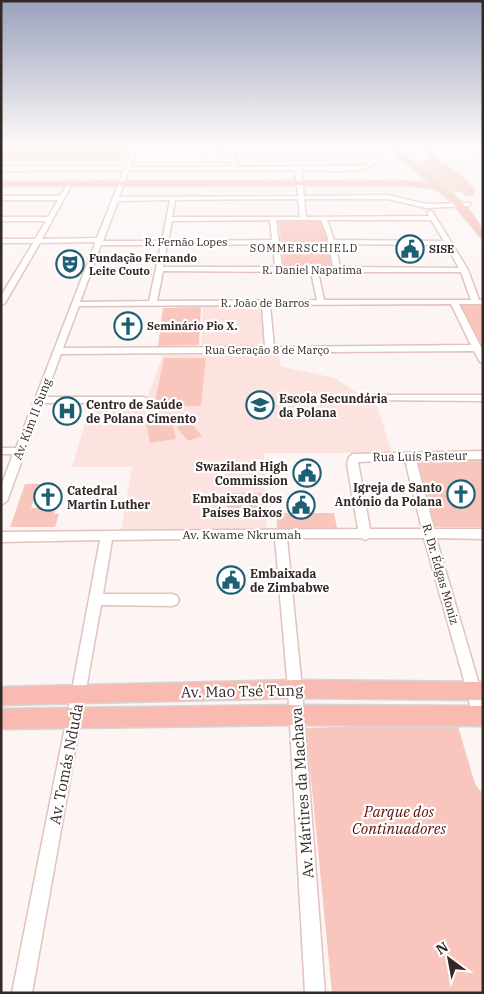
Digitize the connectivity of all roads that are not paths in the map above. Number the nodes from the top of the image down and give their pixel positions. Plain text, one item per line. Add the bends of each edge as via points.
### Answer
1 (65, 191) edge
2 (117, 191) edge
3 (300, 191) edge
4 (446, 191) edge
5 (466, 191) edge
6 (468, 191) edge
7 (481, 194) edge
8 (301, 197) junction
9 (1, 198) edge
10 (61, 198) junction
11 (173, 198) junction
12 (114, 199) junction
13 (463, 204) junction
14 (426, 206) junction
15 (273, 218) junction
16 (303, 218) junction
17 (323, 218) junction
18 (434, 218) junction
19 (1, 219) edge
20 (50, 219) junction
21 (170, 219) junction
22 (482, 230) edge
23 (36, 240) junction
24 (1, 241) edge
25 (98, 242) junction
26 (166, 242) junction
27 (275, 242) junction
28 (332, 242) junction
29 (448, 243) junction
30 (160, 269) junction
31 (314, 269) junction
32 (279, 270) junction
33 (337, 270) junction
34 (464, 270) junction
35 (1, 282) edge
36 (13, 282) junction
37 (2, 301) edge
38 (454, 302) junction
39 (479, 302) edge
40 (153, 303) junction
41 (266, 303) junction
42 (321, 303) junction
43 (75, 304) junction
44 (477, 348) junction
45 (270, 350) junction
46 (57, 351) junction
47 (483, 360) edge
48 (373, 398) dead end
49 (483, 398) edge
50 (40, 400) junction
51 (144, 400) dead end
52 (20, 450) junction
53 (1, 451) edge
54 (483, 455) edge
55 (410, 457) junction
56 (6, 477) edge
57 (1, 501) edge
58 (281, 533) junction
59 (483, 534) edge
60 (107, 535) junction
61 (365, 535) junction
62 (429, 535) junction
63 (1, 537) edge
64 (96, 599) junction
65 (172, 600) dead end
66 (295, 689) junction
67 (479, 691) edge
68 (79, 695) junction
69 (1, 696) edge
70 (296, 715) junction
71 (481, 716) edge
72 (75, 717) junction
73 (1, 719) edge
74 (22, 993) edge
75 (315, 993) edge

1 - 10 street
2 - 12 street, Av. Kim II Sung
3 - 8 street
4 - 13 main road
5 - 13 main road
6 - 7 main road
8 - 11 street
8 - 14 street via 388,197
8 - 16 street
9 - 10 street
10 - 20 street
11 - 12 street
11 - 21 street
12 - 25 street, Av. Kim II Sung
13 - 14 street
13 - 22 main road
14 - 18 street
15 - 16 street
15 - 21 street
15 - 27 street
16 - 17 street
17 - 18 street
17 - 28 street
18 - 29 street
19 - 20 street
20 - 23 street
21 - 26 street
23 - 24 street, R. Fernão Lopes
23 - 25 street, R. Fernão Lopes
23 - 36 street
25 - 26 street, R. Fernão Lopes
25 - 43 street, Av. Kim II Sung
26 - 27 street, R. Fernão Lopes
26 - 30 street
27 - 32 street
28 - 29 street
28 - 33 street
29 - 34 street
30 - 32 street, R. Daniel Napatima
30 - 40 street
31 - 32 street, R. Daniel Napatima
31 - 33 street, R. Daniel Napatima
31 - 42 street
33 - 34 street, R. Daniel Napatima
34 - 39 street
35 - 36 street
36 - 37 street
38 - 39 street, R. João de Barros
38 - 42 street, R. João de Barros
38 - 44 street
40 - 41 street, R. João de Barros
40 - 43 street, R. João de Barros
41 - 42 street, R. João de Barros
41 - 45 street
43 - 46 street, Av. Kim II Sung
44 - 45 street, Rua Geração 8 de Março
44 - 47 street
45 - 46 street, Rua Geração 8 de Março
46 - 50 street, Av. Kim II Sung
48 - 49 street
50 - 51 street
50 - 52 street, Av. Kim II Sung
52 - 53 street
52 - 56 street, Av. Kim II Sung
54 - 55 street, Rua Luís Pasteur
55 - 61 street, Rua Luís Pasteur via 357,457 352,464
55 - 62 street, R. Dr. Édgas Moniz
56 - 57 street, Av. Kim II Sung
58 - 60 street, Av. Kwame Nkrumah
58 - 61 street, Av. Kwame Nkrumah
58 - 66 street, Av. Mártires da Machava
59 - 62 street, Av. Kwame Nkrumah
60 - 63 street, Av. Kwame Nkrumah
60 - 64 street, Av. Tomás Nduda
61 - 62 street, Av. Kwame Nkrumah
62 - 67 street, R. Dr. Édgas Moniz
64 - 65 street
64 - 68 street, Av. Tomás Nduda
66 - 67 main road, Av. Mao Tsé Tung
66 - 68 main road, Av. Mao Tsé Tung
66 - 70 street, Av. Mártires da Machava
67 - 71 street, R. Dr. Édgas Moniz
68 - 69 main road, Av. Mao Tsé Tung
68 - 72 street, Av. Tomás Nduda
70 - 71 main road, Av. Mao Tsé Tung
70 - 72 main road, Av. Mao Tsé Tung
70 - 75 street, Av. Mártires da Machava
72 - 73 main road, Av. Mao Tsé Tung
72 - 74 street, Av. Tomás Nduda

